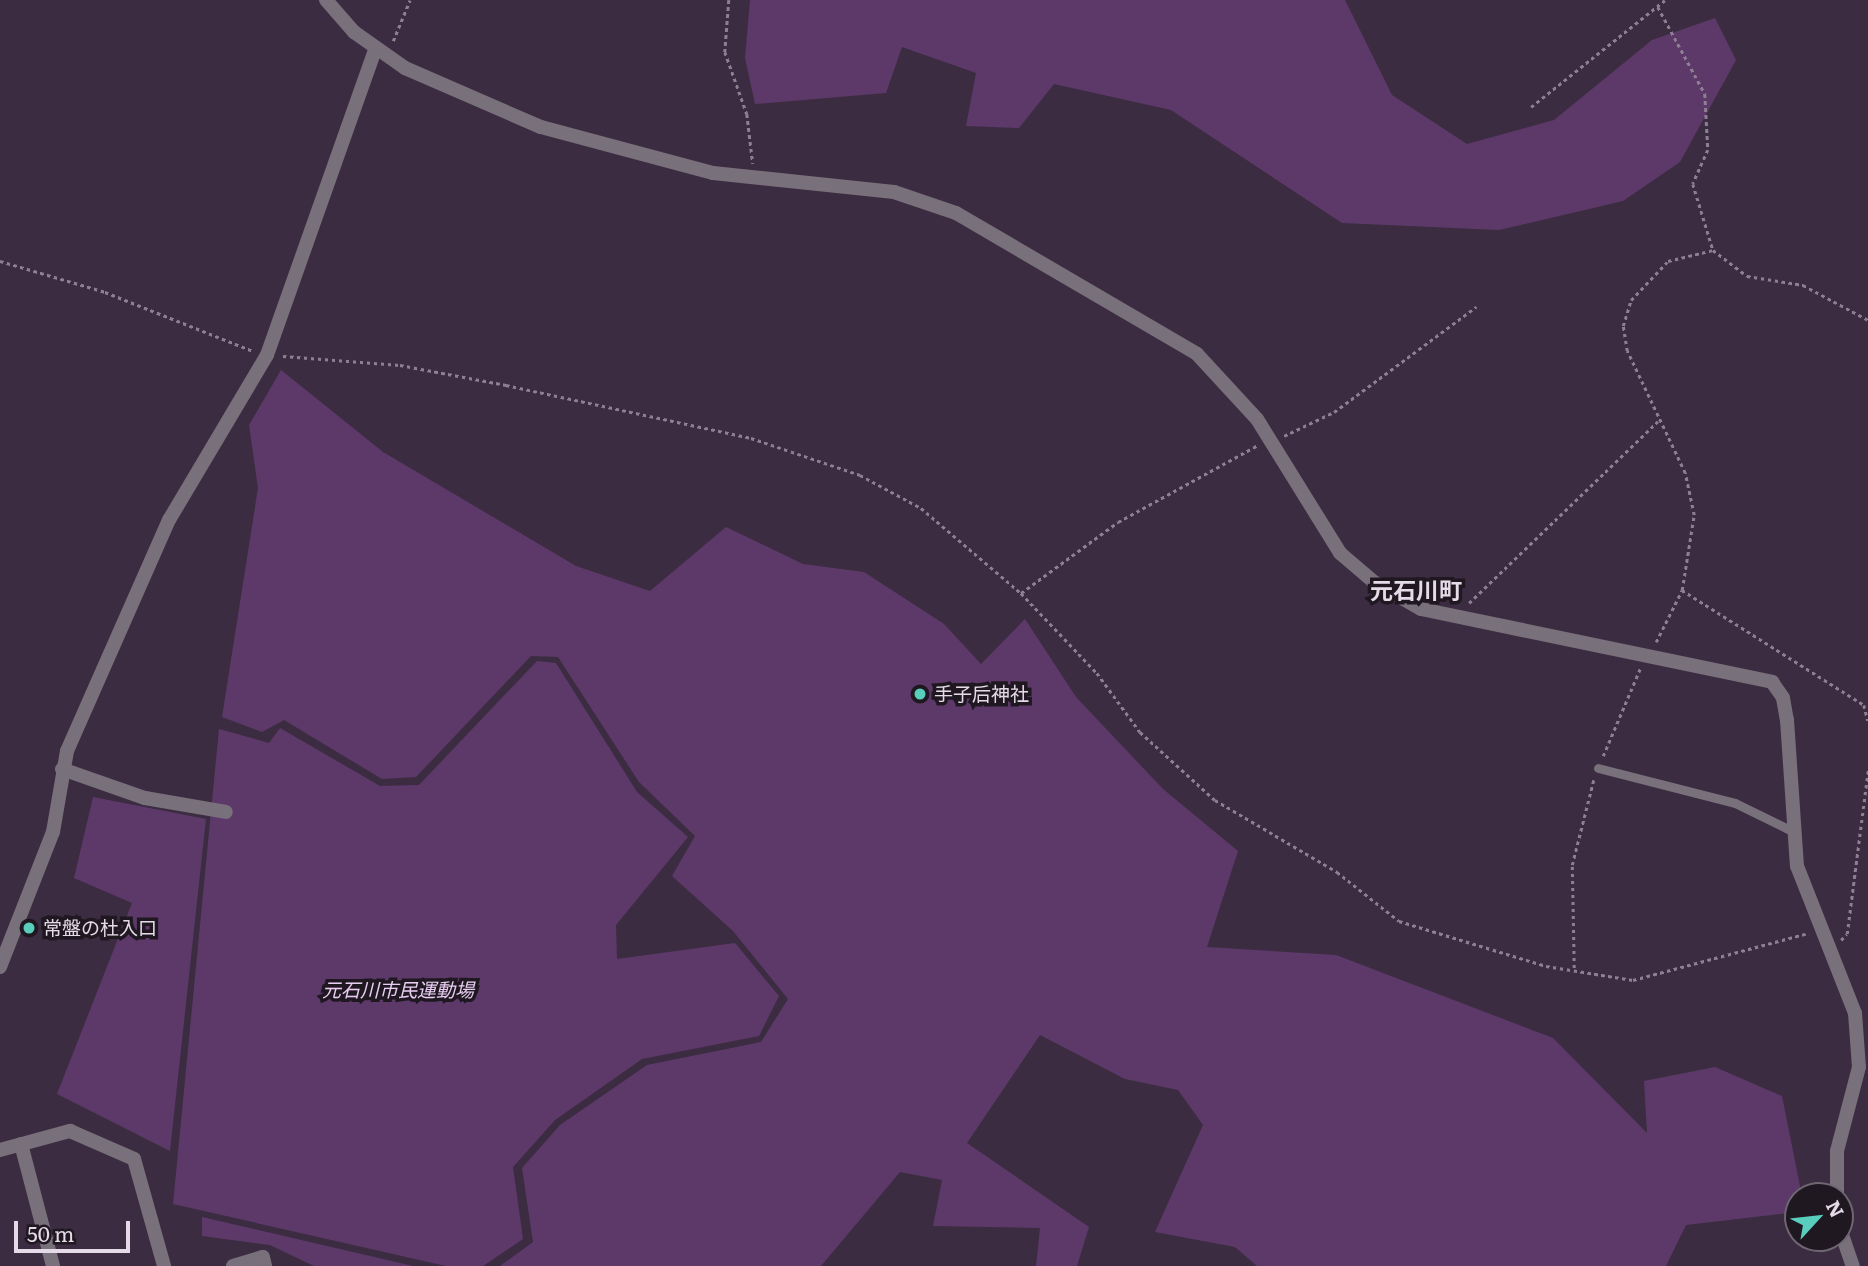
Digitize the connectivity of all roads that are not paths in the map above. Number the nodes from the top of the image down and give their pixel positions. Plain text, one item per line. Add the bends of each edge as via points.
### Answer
1 (326, 0) edge
2 (375, 50) junction
3 (1598, 768) road end
4 (62, 769) junction
5 (226, 812) dead end
6 (1790, 830) junction
7 (0, 967) edge
8 (21, 1144) junction
9 (0, 1150) edge
10 (1837, 1182) edge
11 (54, 1266) edge
12 (164, 1266) edge
13 (233, 1266) edge
14 (265, 1266) edge

1 - 2 street
2 - 4 street via 267,355 169,520
2 - 6 street via 478,104 541,127 754,180 894,192 956,213 1198,354 1242,398 1340,552 1390,593 1452,621 1772,682 1783,698 1787,720
3 - 6 lane via 1735,803
4 - 5 street via 145,798
4 - 7 street via 53,832
6 - 10 street via 1854,1013 1859,1067 1837,1151
8 - 9 street
8 - 11 street
8 - 12 street via 70,1131 134,1159
13 - 14 street via 263,1257

